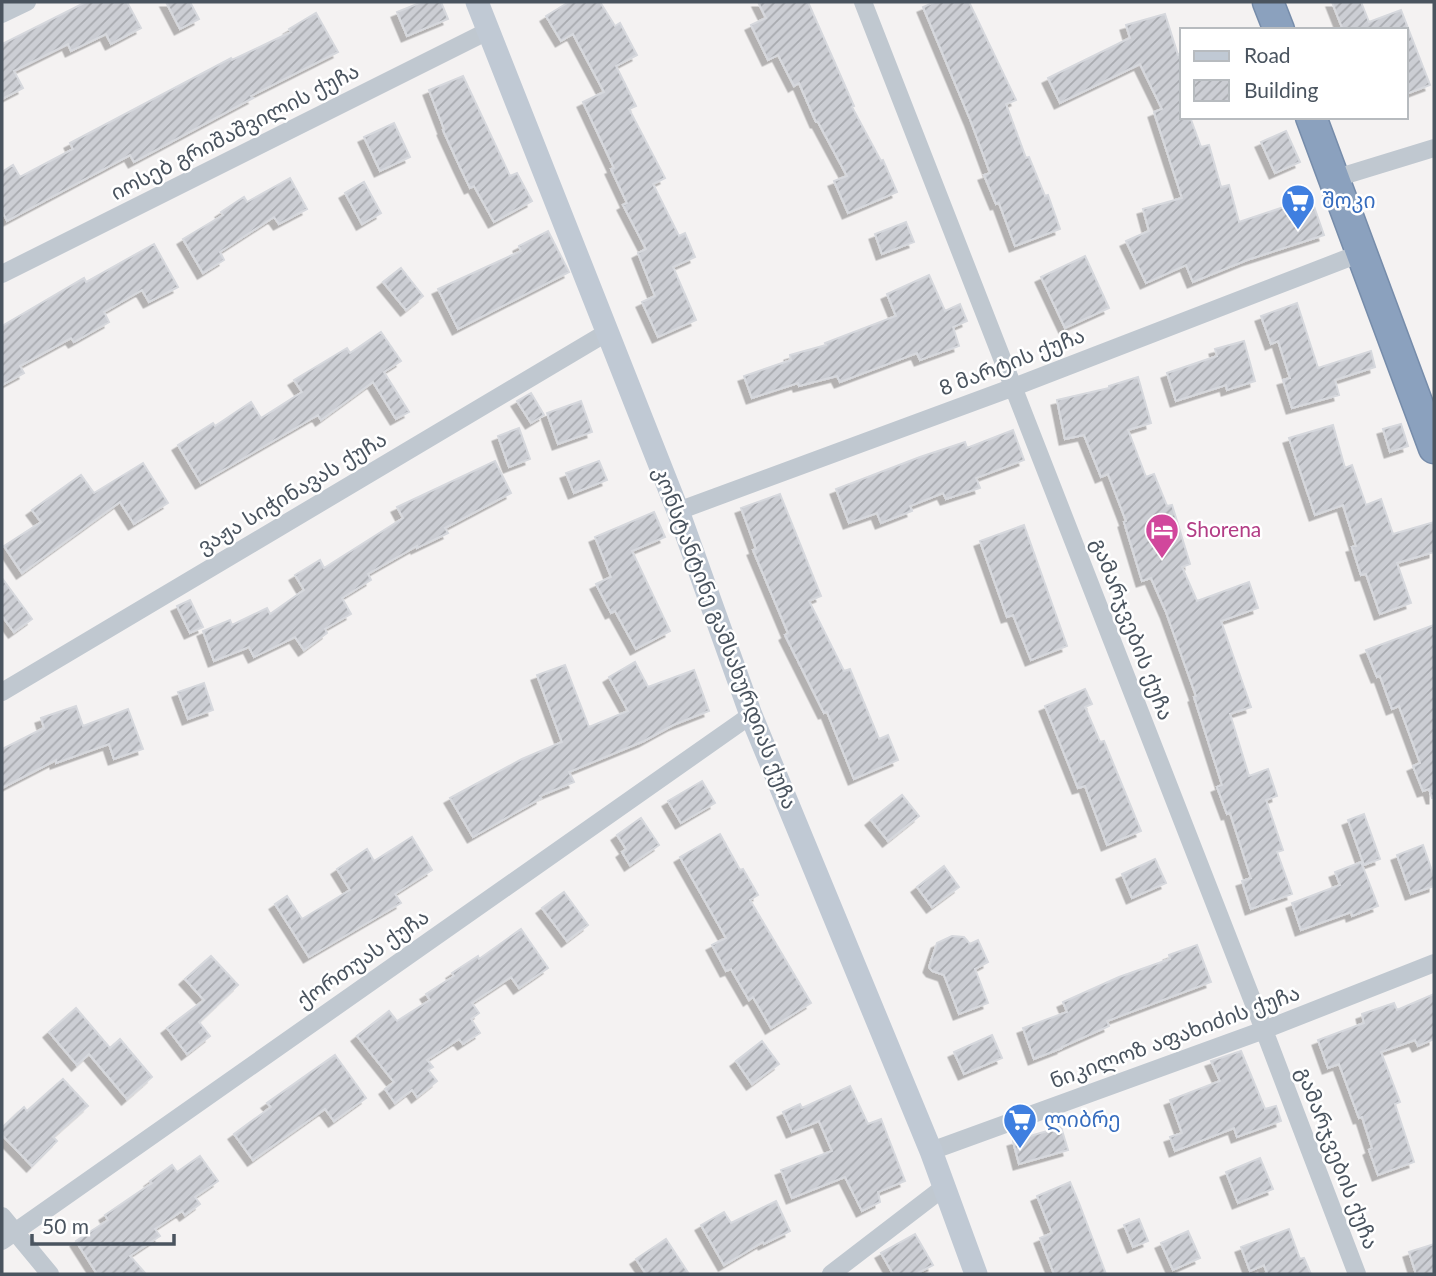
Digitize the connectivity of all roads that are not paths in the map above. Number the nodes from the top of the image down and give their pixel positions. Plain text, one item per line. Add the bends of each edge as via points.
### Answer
1 (27, 2) edge
2 (477, 2) edge
3 (863, 2) edge
4 (1268, 2) edge
5 (2, 14) edge
6 (1278, 28) edge
7 (488, 30) junction
8 (1312, 119) edge
9 (1434, 148) edge
10 (1334, 178) junction
11 (1361, 253) junction
12 (2, 274) edge
13 (606, 333) junction
14 (1014, 387) junction
15 (1434, 448) edge
16 (678, 510) junction
17 (2, 692) edge
18 (751, 715) junction
19 (1434, 962) edge
20 (1264, 1030) junction
21 (931, 1151) junction
22 (943, 1188) junction
23 (2, 1216) edge
24 (8, 1236) edge
25 (50, 1274) edge
26 (831, 1274) edge
27 (975, 1274) edge
28 (1357, 1274) edge

1 - 5 street
2 - 7 main road, კონსტანტინე გამსახურდიას ქუჩა
3 - 14 street, გამარჯვების ქუჩა
4 - 6 highway
7 - 12 street, იოსებ გრიშაშვილის ქუჩა
7 - 13 main road, კონსტანტინე გამსახურდიას ქუჩა
8 - 10 highway
9 - 10 street
10 - 11 highway
11 - 14 street, 8 მარტის ქუჩა
11 - 15 highway
13 - 16 main road, კონსტანტინე გამსახურდიას ქუჩა
13 - 17 street, ვაჟა სიჭინავას ქუჩა
14 - 16 street, 8 მარტის ქუჩა
14 - 20 street, გამარჯვების ქუჩა
16 - 18 main road, კონსტანტინე გამსახურდიას ქუჩა
18 - 21 main road, კონსტანტინე გამსახურდიას ქუჩა
18 - 24 street, ქორთუას ქუჩა
19 - 20 street, ნიკილოზ აფახიძის ქუჩა
20 - 21 street, ნიკილოზ აფახიძის ქუჩა
20 - 28 street, გამარჯვების ქუჩა
21 - 22 main road, კონსტანტინე გამსახურდიას ქუჩა
22 - 26 street
22 - 27 main road, კონსტანტინე გამსახურდიას ქუჩა
23 - 24 street
24 - 25 street

